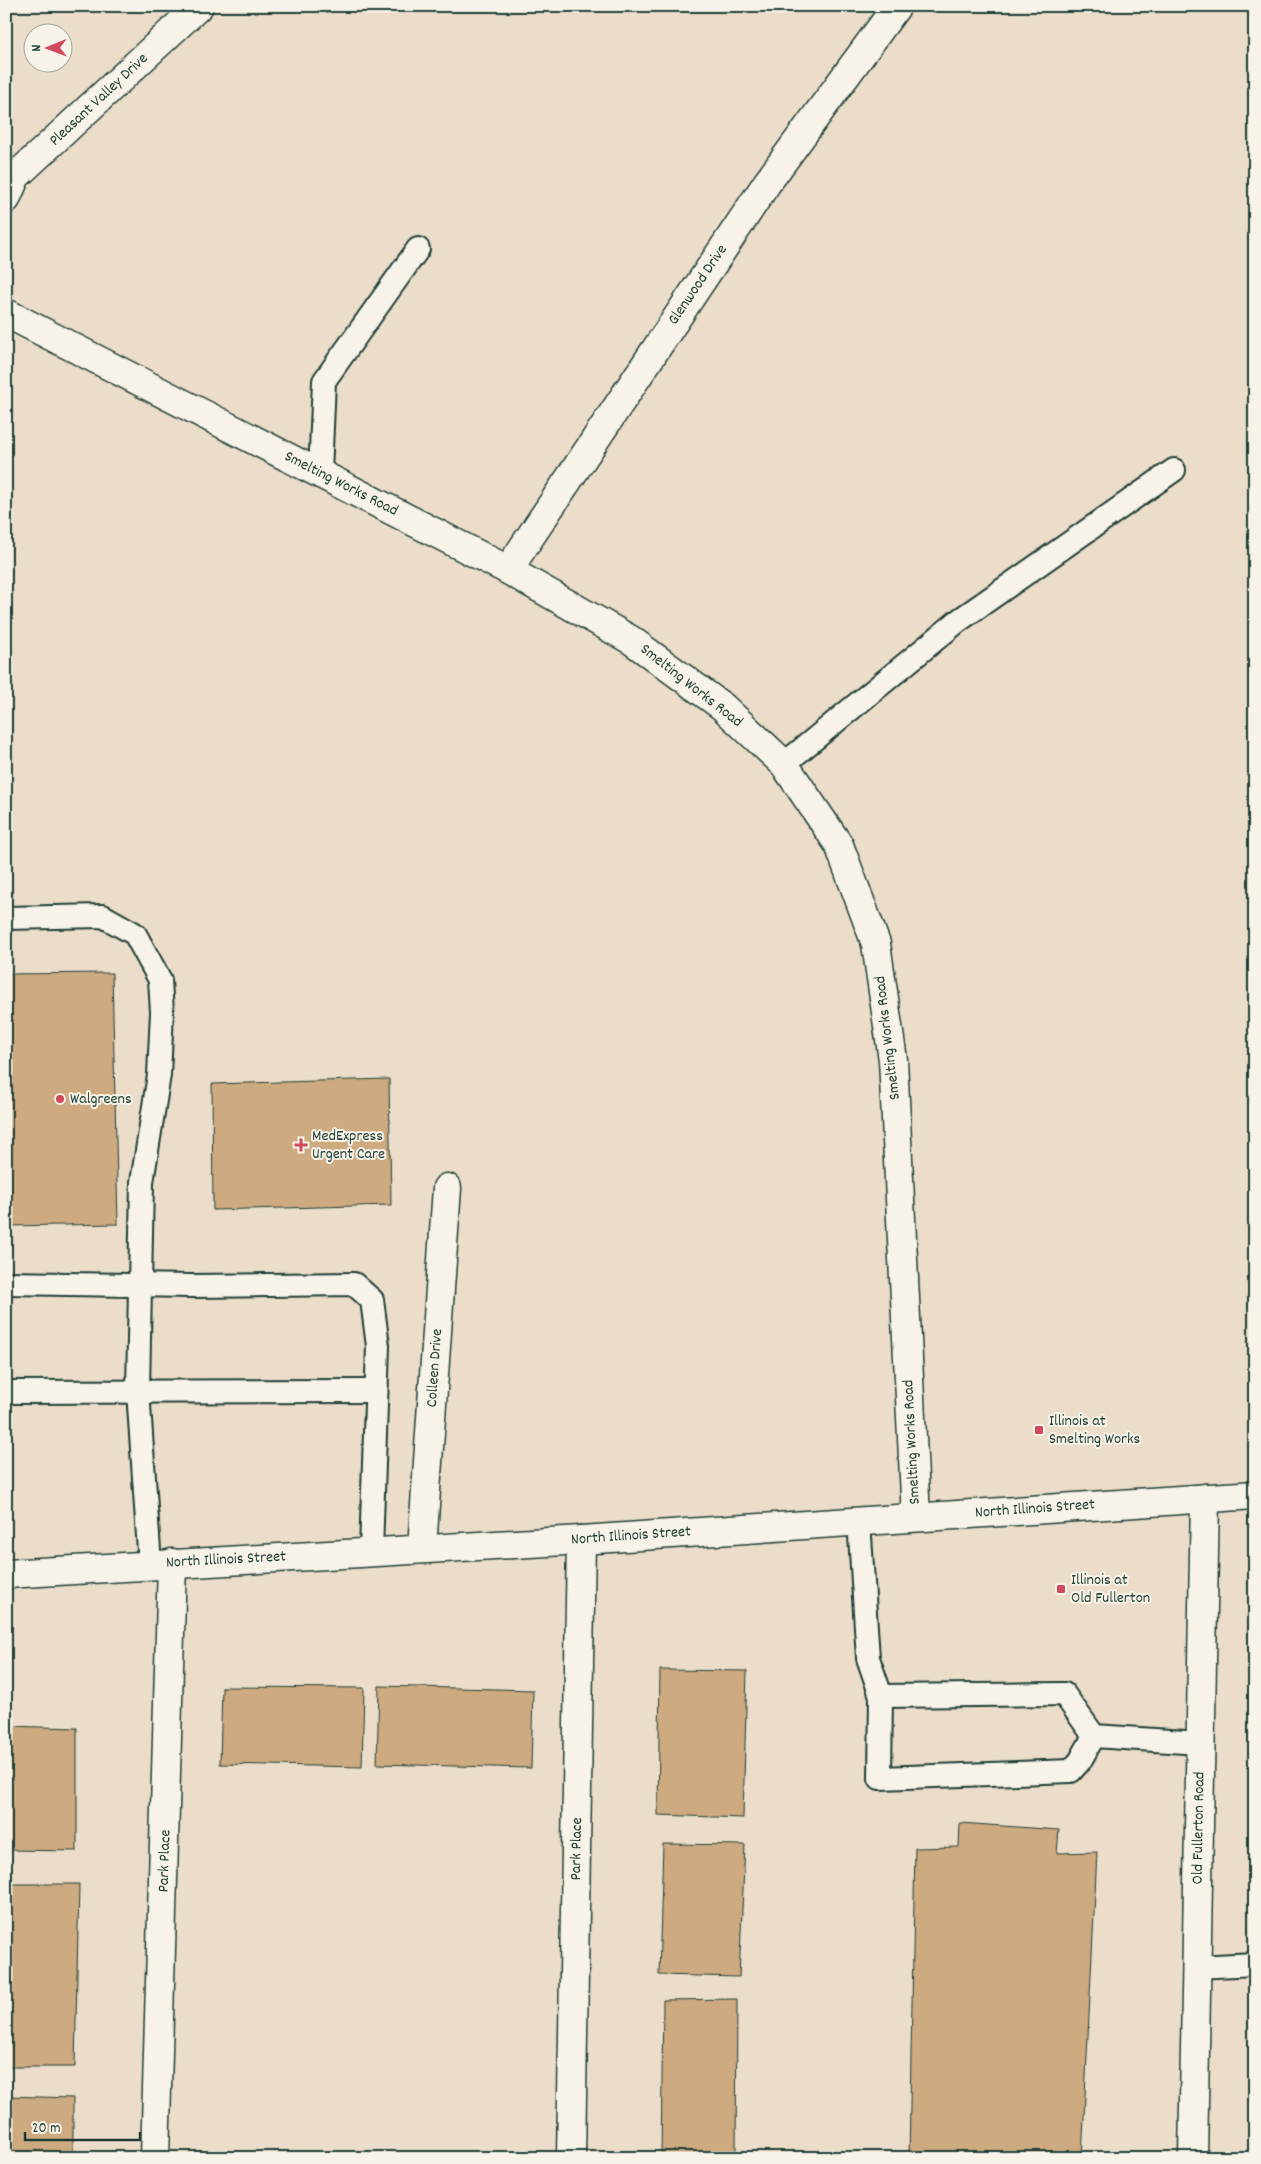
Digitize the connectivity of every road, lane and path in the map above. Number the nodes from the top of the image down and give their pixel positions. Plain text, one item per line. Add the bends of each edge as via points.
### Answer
1 (199, 6) edge
2 (896, 6) edge
3 (6, 199) edge
4 (418, 249) dead end
5 (6, 313) edge
6 (1174, 470) dead end
7 (320, 474) junction
8 (508, 570) junction
9 (784, 764) junction
10 (6, 918) edge
11 (447, 1188) dead end
12 (6, 1283) edge
13 (140, 1285) junction
14 (138, 1391) junction
15 (376, 1391) junction
16 (6, 1392) edge
17 (1255, 1495) edge
18 (1205, 1498) junction
19 (916, 1517) junction
20 (859, 1521) junction
21 (582, 1540) junction
22 (422, 1548) junction
23 (371, 1551) junction
24 (161, 1564) junction
25 (12, 1575) edge
26 (881, 1696) junction
27 (1094, 1736) junction
28 (1200, 1743) junction
29 (1255, 1964) edge
30 (1196, 1967) junction
31 (155, 2158) edge
32 (571, 2158) edge
33 (1193, 2158) edge

1 - 3 street, Pleasant Valley Drive via 16,176
2 - 8 street, Glenwood Drive via 767,183
4 - 7 lane via 324,381
5 - 7 street, Smelting Works Road
6 - 9 lane via 958,621
7 - 8 street, Smelting Works Road
8 - 9 street, Smelting Works Road via 631,640 723,707
9 - 19 street, Smelting Works Road via 839,846 876,944 893,1060
10 - 13 lane via 103,916 135,934 160,980 159,1075 142,1182
11 - 22 street, Colleen Drive
12 - 13 lane
13 - 14 lane
13 - 15 lane via 354,1284 372,1300 378,1346
14 - 15 lane
14 - 16 lane
14 - 24 lane
15 - 23 lane
17 - 18 street, North Illinois Street
18 - 19 street, North Illinois Street
18 - 28 street, Old Fullerton Road
19 - 20 street, North Illinois Street
20 - 21 street, North Illinois Street
20 - 26 lane via 868,1658
21 - 22 street, North Illinois Street
21 - 32 street, Park Place
22 - 23 street, North Illinois Street
23 - 24 street, North Illinois Street
24 - 25 street, North Illinois Street
24 - 31 street, Park Place
26 - 27 lane via 1064,1694
26 - 27 lane via 880,1778 1071,1770
27 - 28 lane
28 - 30 street, Old Fullerton Road
29 - 30 lane
30 - 33 street, Old Fullerton Road

